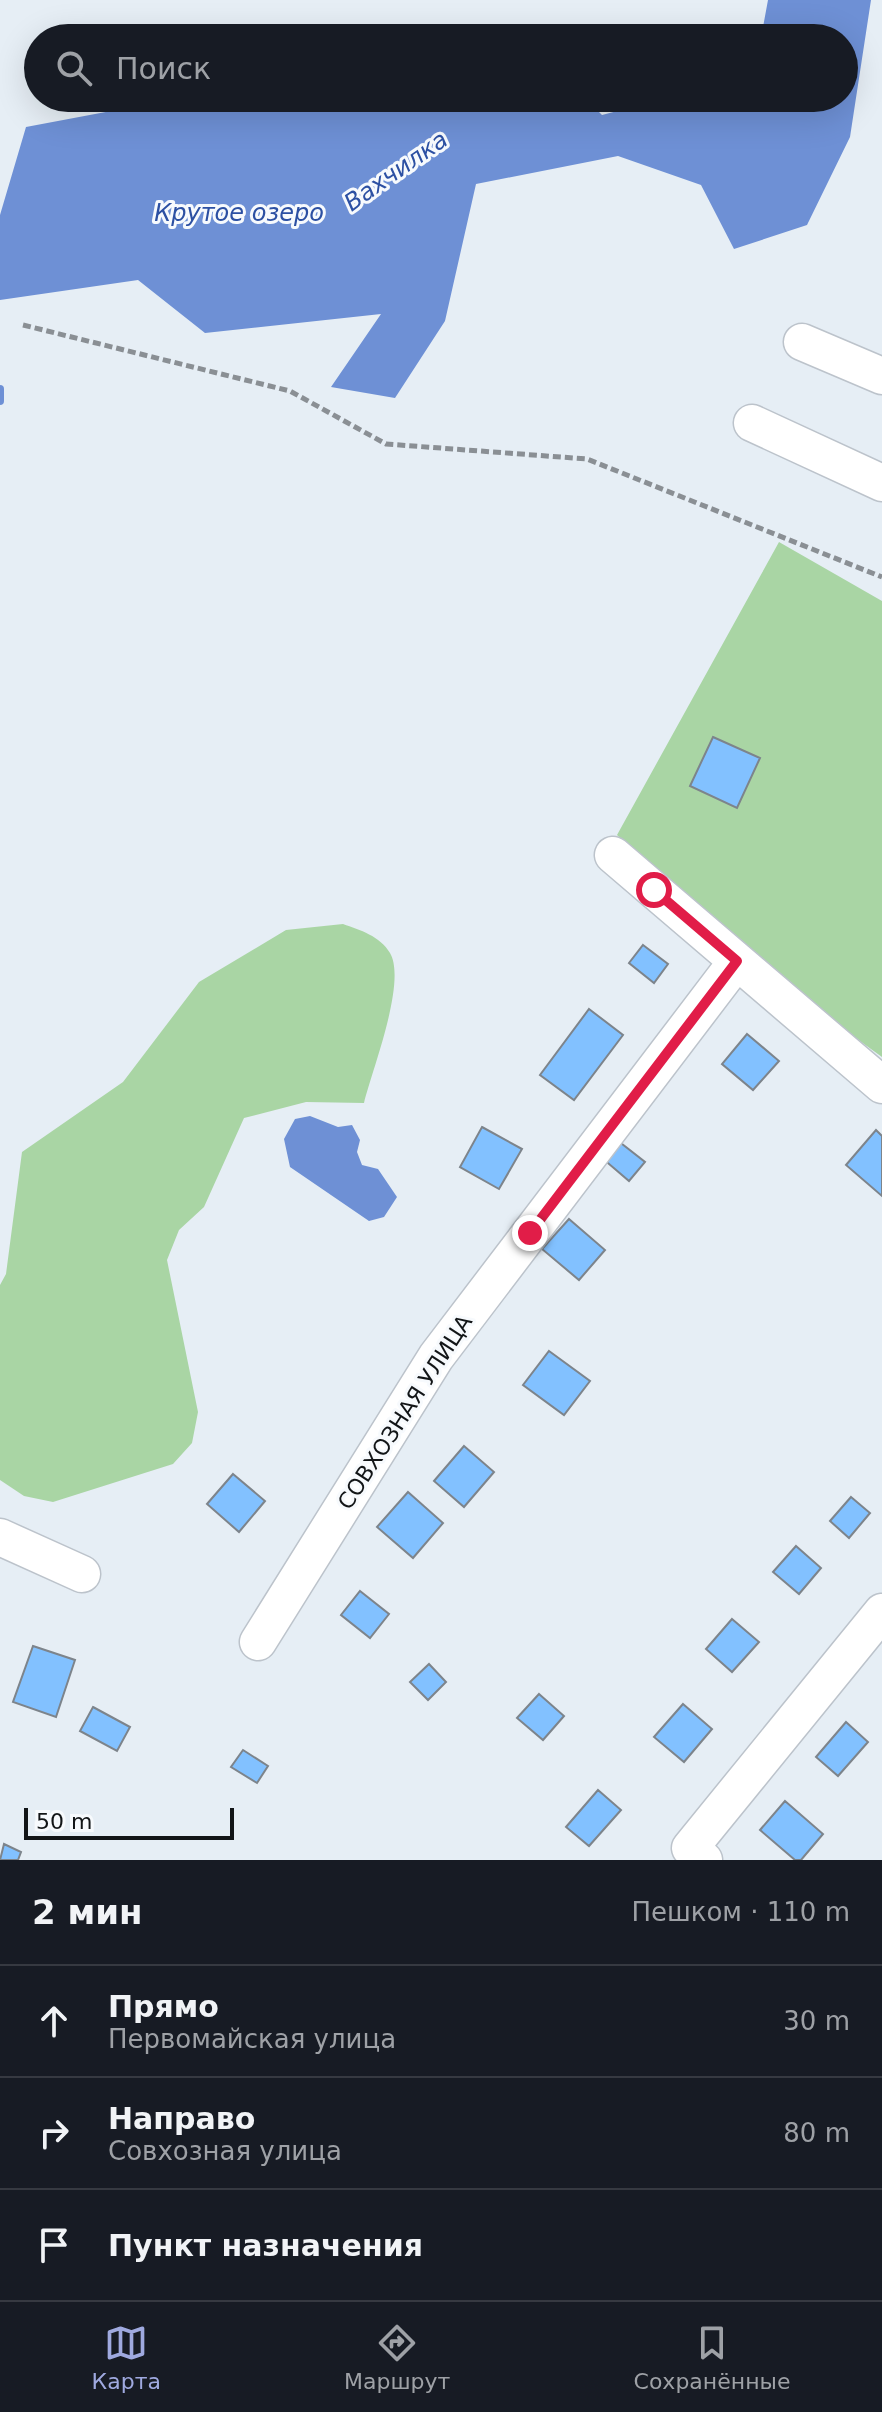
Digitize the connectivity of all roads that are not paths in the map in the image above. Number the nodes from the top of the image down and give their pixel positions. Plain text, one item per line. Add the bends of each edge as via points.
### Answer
1 (802, 342) dead end
2 (882, 376) edge
3 (752, 423) dead end
4 (882, 483) edge
5 (613, 855) dead end
6 (737, 961) junction
7 (882, 1085) edge
8 (0, 1537) edge
9 (82, 1574) dead end
10 (882, 1612) edge
11 (258, 1642) dead end
12 (690, 1856) edge

1 - 2 street
3 - 4 street
5 - 6 street
6 - 7 street
6 - 11 street, СОВХОЗНАЯ УЛИЦА via 436,1357
8 - 9 street
10 - 12 street

